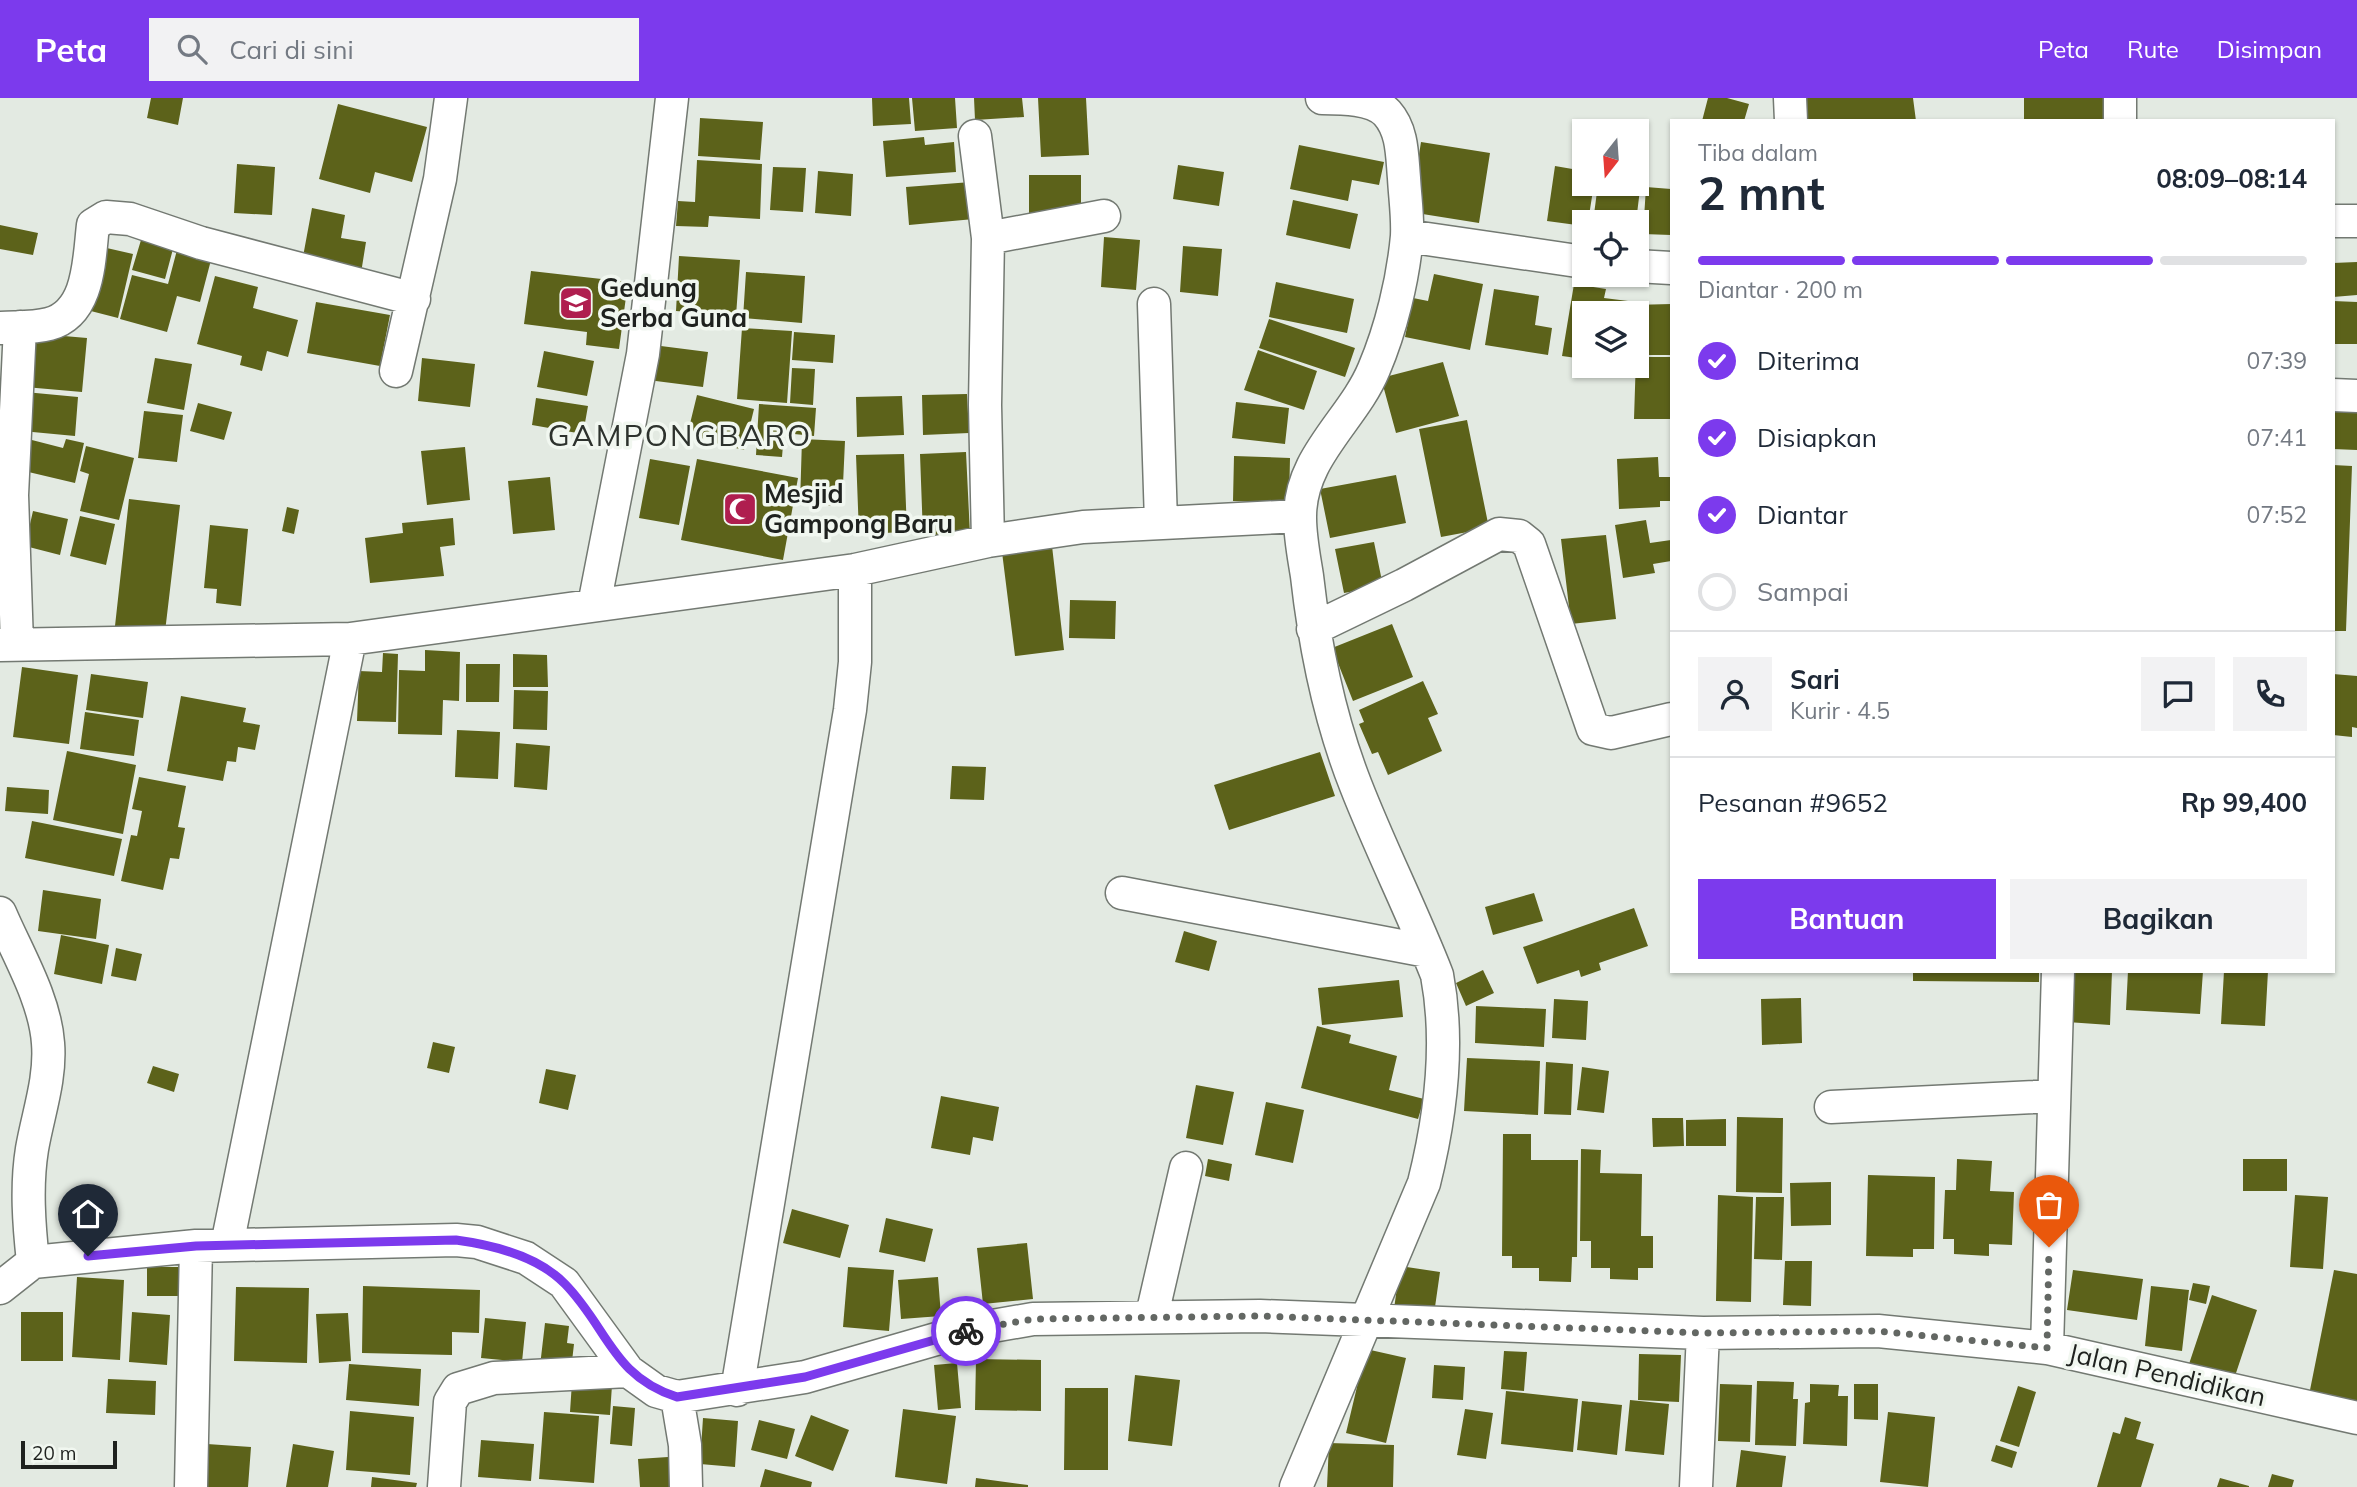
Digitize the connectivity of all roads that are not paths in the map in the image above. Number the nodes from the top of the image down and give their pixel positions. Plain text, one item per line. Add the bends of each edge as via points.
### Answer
1 (451, 98) edge
2 (672, 98) edge
3 (1322, 98) edge
4 (1790, 98) edge
5 (2120, 98) edge
6 (1791, 119) edge
7 (2120, 119) edge
8 (975, 136) dead end
9 (1104, 216) dead end
10 (2357, 220) edge
11 (2335, 221) edge
12 (1407, 236) junction
13 (988, 238) junction
14 (1572, 260) edge
15 (1649, 267) edge
16 (1670, 268) edge
17 (414, 299) junction
18 (1154, 304) dead end
19 (10, 327) edge
20 (396, 371) dead end
21 (2335, 396) edge
22 (2357, 396) edge
23 (1299, 516) junction
24 (1161, 522) junction
25 (988, 541) junction
26 (855, 570) junction
27 (594, 605) junction
28 (1313, 628) junction
29 (350, 639) junction
30 (8, 644) edge
31 (1670, 719) edge
32 (1122, 893) dead end
33 (0, 913) edge
34 (1427, 950) junction
35 (2058, 973) edge
36 (2053, 1096) junction
37 (1831, 1107) dead end
38 (1186, 1168) dead end
39 (212, 1245) junction
40 (33, 1262) junction
41 (0, 1288) edge
42 (1152, 1315) junction
43 (1364, 1322) junction
44 (1703, 1333) junction
45 (2047, 1348) junction
46 (628, 1371) junction
47 (737, 1390) junction
48 (677, 1397) junction
49 (2357, 1418) edge
50 (191, 1487) edge
51 (444, 1487) edge
52 (686, 1487) edge
53 (1296, 1487) edge
54 (1696, 1487) edge

1 - 17 street via 440,179
2 - 27 street via 643,354
3 - 12 street via 1376,105 1396,125 1402,145
4 - 6 street
5 - 7 street
8 - 13 street
9 - 13 street
10 - 11 street
12 - 14 street
12 - 23 street via 1395,302 1375,369 1329,435 1308,477
13 - 25 street
15 - 16 street
17 - 19 street via 201,243 130,219 106,218 93,225 82,294 73,307 53,323
17 - 20 street
18 - 24 street
19 - 30 street
21 - 22 street
23 - 24 street
23 - 28 street
24 - 25 street via 1083,527
25 - 26 street
26 - 27 street
26 - 47 street via 850,710
27 - 29 street
28 - 31 street via 1499,534 1519,536 1529,544 1593,729 1611,733
28 - 34 street via 1329,705 1355,784
29 - 30 street
29 - 39 street
32 - 34 street
33 - 40 street via 41,1011 48,1043 46,1084 32,1152 29,1217
34 - 43 street via 1443,1007 1443,1080 1433,1146 1424,1183
35 - 36 street
36 - 37 street
36 - 45 street
38 - 42 street
39 - 40 street, Jalan Pendidikan
39 - 46 street, Jalan Pendidikan via 456,1240 503,1250 543,1267 565,1283
39 - 50 street
40 - 41 street
42 - 43 street, Jalan Pendidikan
42 - 47 street, Jalan Pendidikan via 1033,1319 964,1331 805,1377
43 - 44 street, Jalan Pendidikan
43 - 53 street
44 - 45 street, Jalan Pendidikan via 1878,1331
44 - 54 street
45 - 49 street, Jalan Pendidikan
46 - 48 street, Jalan Pendidikan via 656,1391
46 - 51 street via 494,1378 458,1389 450,1402
47 - 48 street, Jalan Pendidikan
48 - 52 street

